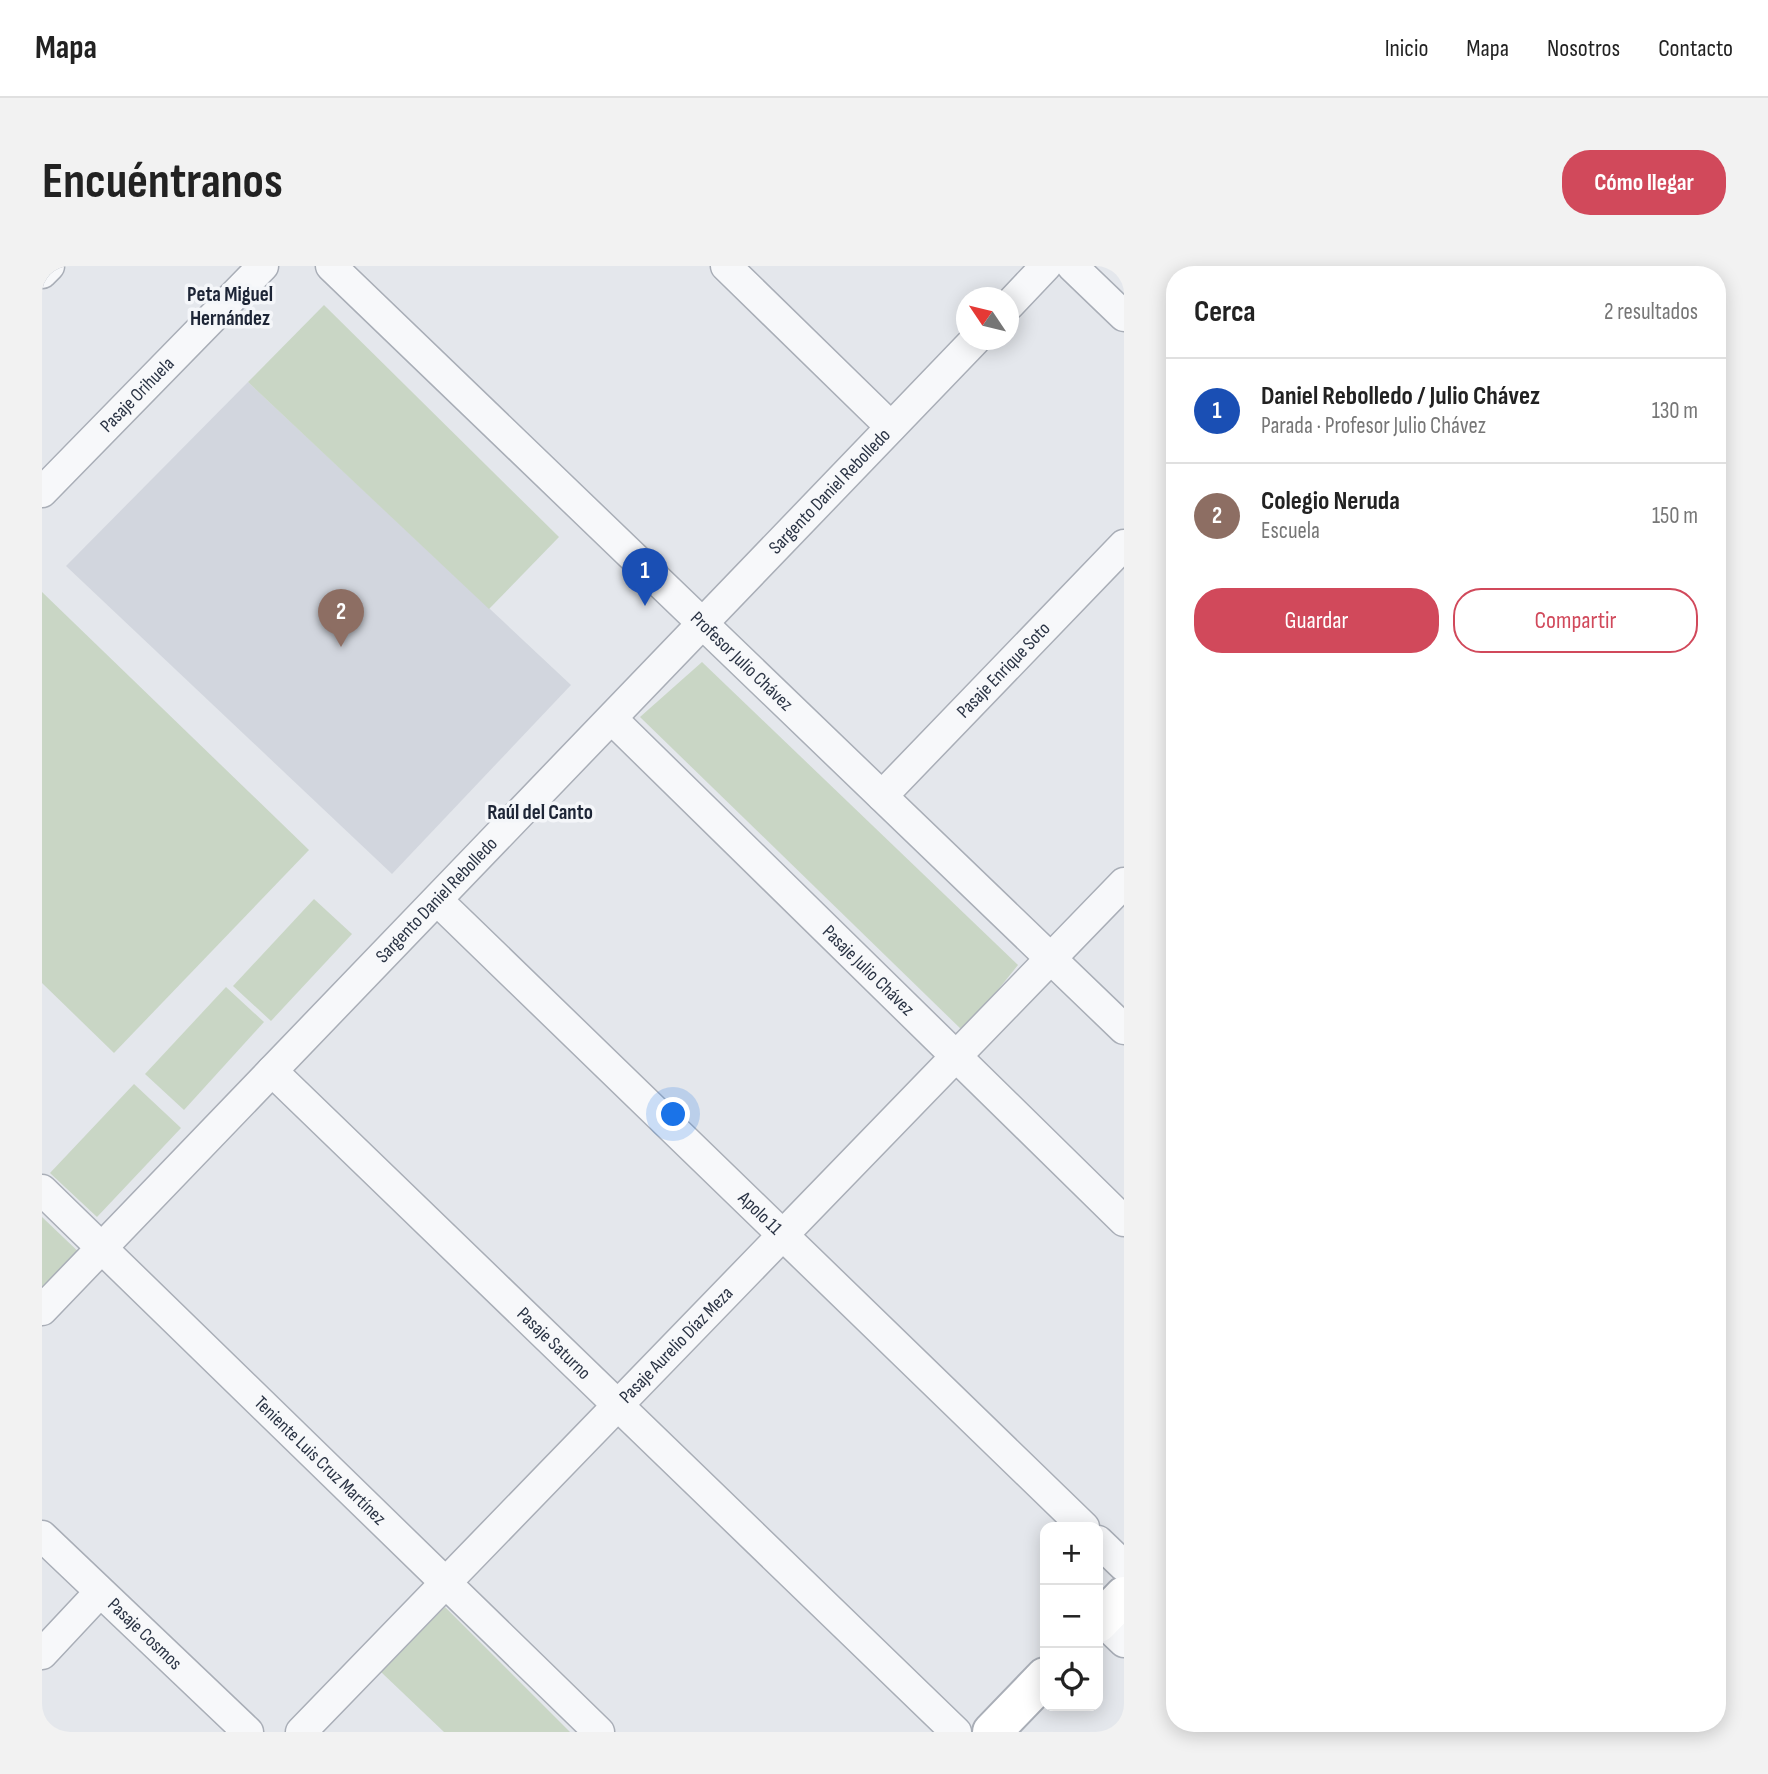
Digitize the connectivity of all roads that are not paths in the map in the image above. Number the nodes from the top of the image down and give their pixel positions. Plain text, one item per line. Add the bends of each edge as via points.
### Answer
1 (49, 266) edge
2 (262, 266) edge
3 (331, 266) edge
4 (726, 266) edge
5 (1046, 266) edge
6 (1072, 266) edge
7 (42, 273) edge
8 (1019, 294) edge
9 (1124, 316) edge
10 (965, 350) edge
11 (891, 427) junction
12 (42, 492) edge
13 (1124, 545) edge
14 (703, 624) junction
15 (612, 719) junction
16 (882, 796) junction
17 (1124, 883) edge
18 (437, 901) junction
19 (1050, 958) junction
20 (1124, 1029) edge
21 (956, 1056) junction
22 (272, 1071) junction
23 (42, 1191) edge
24 (1124, 1221) edge
25 (782, 1235) junction
26 (102, 1248) junction
27 (42, 1310) edge
28 (618, 1405) junction
29 (1079, 1522) edge
30 (42, 1536) edge
31 (1103, 1546) edge
32 (1124, 1566) edge
33 (446, 1583) junction
34 (100, 1592) junction
35 (42, 1654) edge
36 (1040, 1682) edge
37 (248, 1732) edge
38 (301, 1732) edge
39 (598, 1732) edge
40 (956, 1732) edge
41 (992, 1732) edge

1 - 7 street
2 - 12 street, Pasaje Orihuela
3 - 14 street, Profesor Julio Chávez
4 - 11 street
5 - 8 street
6 - 9 street
10 - 11 street, Sargento Daniel Rebolledo
11 - 14 street, Sargento Daniel Rebolledo
13 - 16 street, Pasaje Enrique Soto
14 - 15 street, Sargento Daniel Rebolledo
14 - 16 street, Profesor Julio Chávez
15 - 18 street, Sargento Daniel Rebolledo
15 - 21 street, Pasaje Julio Chávez
16 - 19 street, Profesor Julio Chávez
17 - 19 street, Pasaje Aurelio Díaz Meza
18 - 22 street, Sargento Daniel Rebolledo
18 - 25 street, Apolo 11
19 - 20 street, Profesor Julio Chávez
19 - 21 street, Pasaje Aurelio Díaz Meza
21 - 24 street, Pasaje Julio Chávez
21 - 25 street, Pasaje Aurelio Díaz Meza
22 - 26 street, Sargento Daniel Rebolledo
22 - 28 street, Pasaje Saturno
23 - 26 street, Teniente Luis Cruz Martínez
25 - 28 street, Pasaje Aurelio Díaz Meza
25 - 29 street, Apolo 11
26 - 27 street, Sargento Daniel Rebolledo
26 - 33 street, Teniente Luis Cruz Martínez
28 - 33 street, Pasaje Aurelio Díaz Meza
28 - 40 street, Pasaje Saturno
30 - 34 street, Pasaje Cosmos
31 - 32 street
33 - 38 street, Pasaje Aurelio Díaz Meza
33 - 39 street, Teniente Luis Cruz Martínez
34 - 35 street
34 - 37 street, Pasaje Cosmos
36 - 41 street

